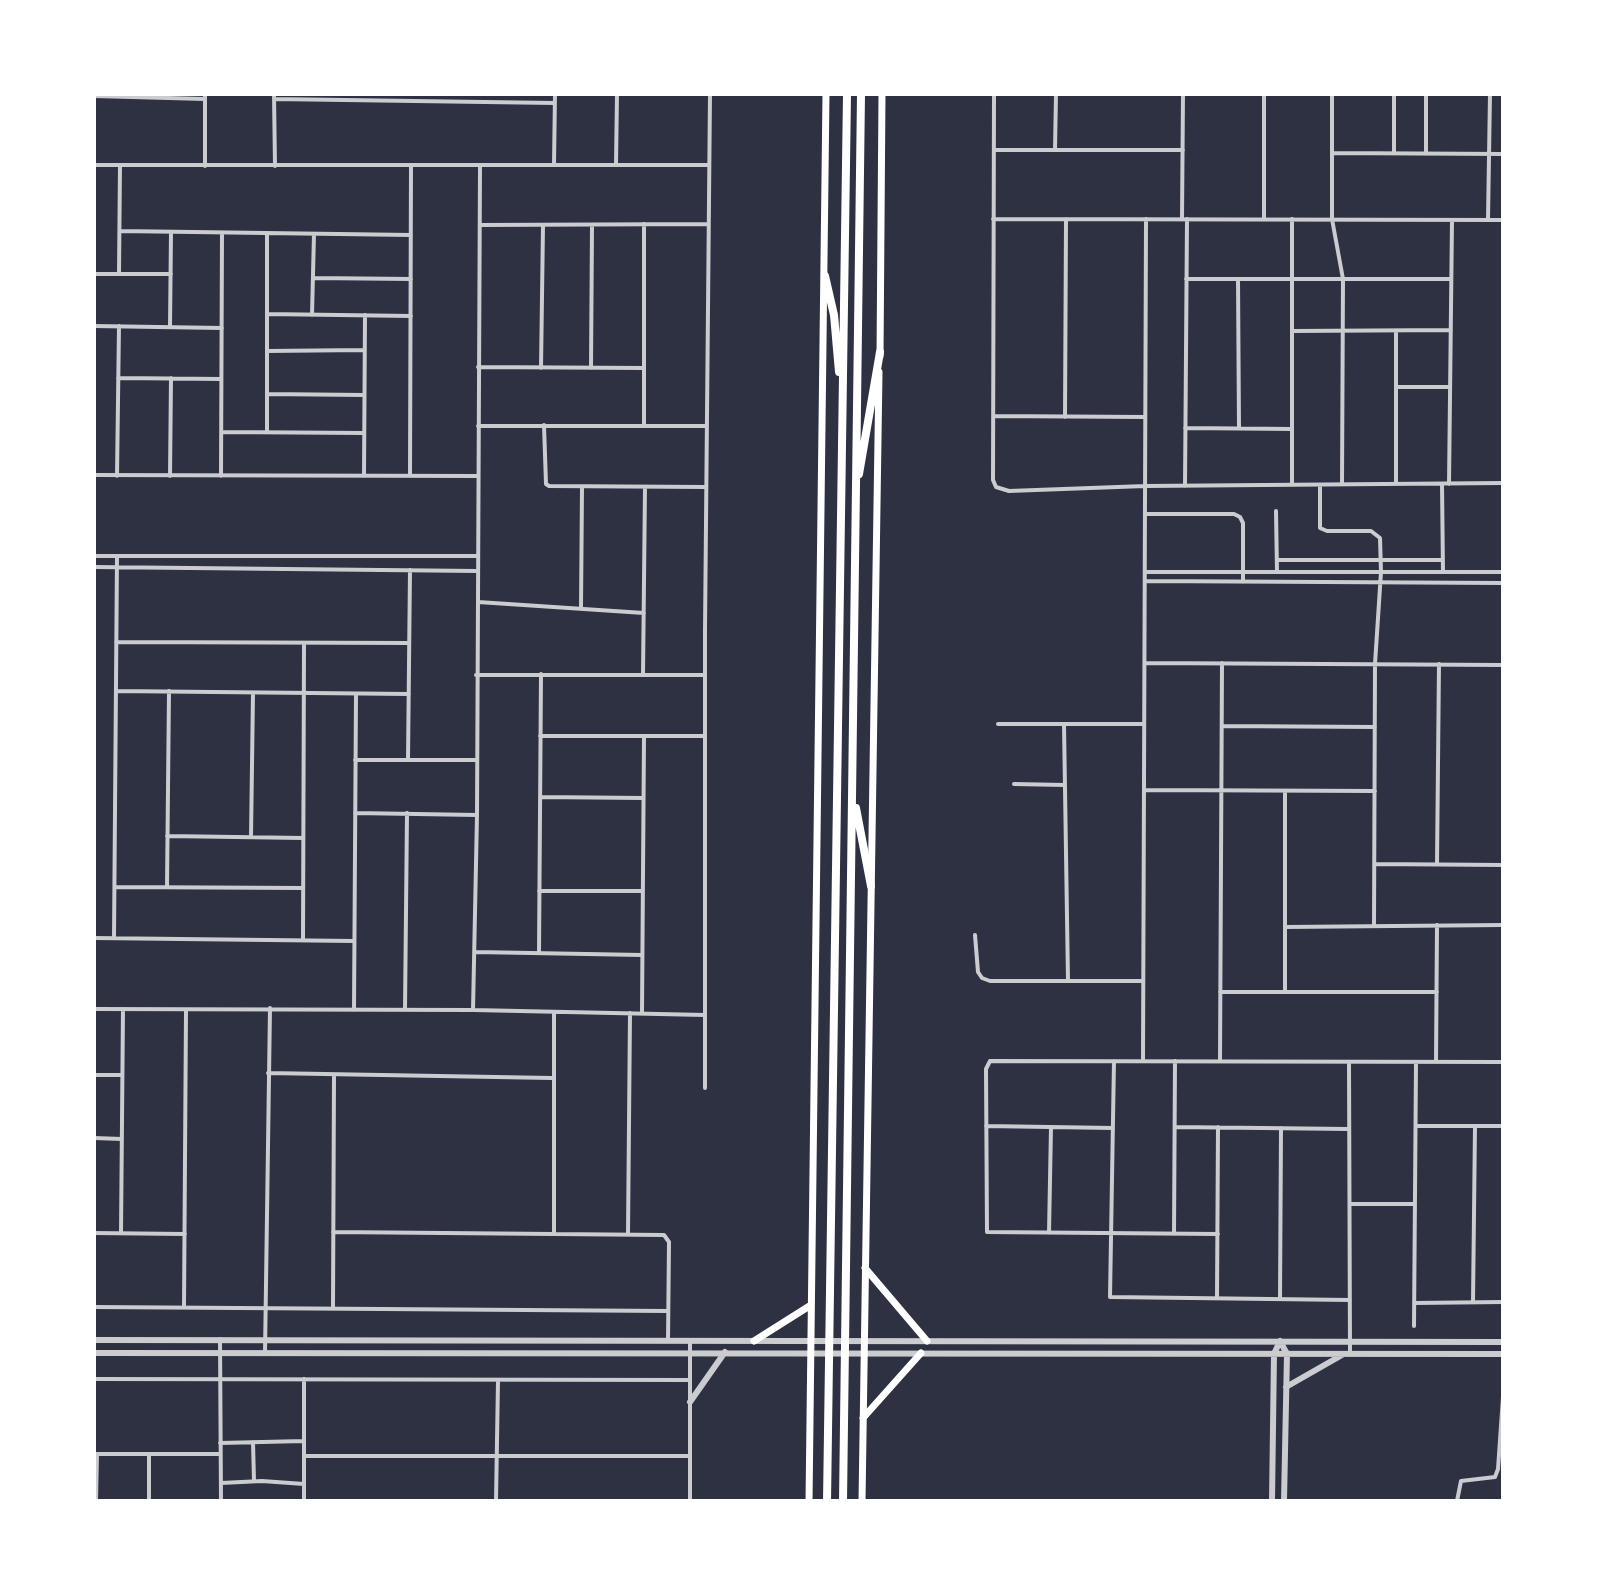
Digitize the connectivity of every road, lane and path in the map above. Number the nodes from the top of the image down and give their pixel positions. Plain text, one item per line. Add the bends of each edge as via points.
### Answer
1 (404, 94) edge
2 (490, 94) edge
3 (555, 94) edge
4 (617, 94) edge
5 (710, 94) edge
6 (826, 94) edge
7 (847, 94) edge
8 (861, 94) edge
9 (882, 94) edge
10 (994, 94) edge
11 (1056, 94) edge
12 (1183, 94) edge
13 (1264, 94) edge
14 (1332, 94) edge
15 (1394, 94) edge
16 (1426, 94) edge
17 (1490, 94) edge
18 (94, 96) edge
19 (141, 96) edge
20 (205, 97) edge
21 (274, 97) edge
22 (341, 97) edge
23 (404, 101) junction
24 (490, 102) junction
25 (555, 103) junction
26 (994, 150) junction
27 (1055, 150) junction
28 (1183, 150) junction
29 (1332, 153) junction
30 (1394, 153) junction
31 (1426, 154) junction
32 (1489, 154) junction
33 (1503, 154) edge
34 (94, 165) edge
35 (120, 165) junction
36 (411, 165) junction
37 (554, 165) junction
38 (616, 165) junction
39 (709, 165) junction
40 (205, 166) junction
41 (275, 166) junction
42 (480, 166) junction
43 (993, 219) junction
44 (1066, 219) junction
45 (1146, 219) junction
46 (1184, 219) junction
47 (1264, 219) junction
48 (1292, 219) junction
49 (1332, 219) junction
50 (1452, 220) junction
51 (1488, 220) junction
52 (1503, 220) edge
53 (644, 224) junction
54 (708, 224) junction
55 (480, 225) junction
56 (543, 225) junction
57 (592, 225) junction
58 (120, 231) junction
59 (171, 232) junction
60 (222, 233) junction
61 (267, 233) junction
62 (314, 234) junction
63 (411, 235) junction
64 (94, 274) edge
65 (119, 274) junction
66 (171, 274) junction
67 (825, 276) junction
68 (313, 278) junction
69 (411, 279) junction
70 (1186, 279) junction
71 (1238, 279) junction
72 (1292, 279) junction
73 (1343, 279) junction
74 (1451, 279) junction
75 (267, 314) junction
76 (312, 315) junction
77 (365, 315) junction
78 (411, 316) junction
79 (94, 326) edge
80 (119, 326) junction
81 (170, 327) junction
82 (222, 328) junction
83 (1451, 330) junction
84 (1343, 331) junction
85 (1396, 331) junction
86 (1292, 332) junction
87 (365, 350) junction
88 (267, 351) junction
89 (880, 352) junction
90 (478, 367) junction
91 (541, 368) junction
92 (591, 368) junction
93 (644, 368) junction
94 (118, 378) junction
95 (171, 378) junction
96 (221, 379) junction
97 (1396, 387) junction
98 (1450, 387) junction
99 (267, 394) junction
100 (364, 395) junction
101 (843, 404) junction
102 (993, 416) junction
103 (1065, 417) junction
104 (1145, 417) junction
105 (544, 425) junction
106 (644, 425) junction
107 (478, 426) junction
108 (707, 426) junction
109 (1185, 428) junction
110 (1239, 428) junction
111 (1292, 429) junction
112 (221, 432) junction
113 (267, 432) junction
114 (364, 433) junction
115 (94, 475) edge
116 (117, 476) junction
117 (170, 476) junction
118 (221, 476) junction
119 (364, 476) junction
120 (410, 476) junction
121 (477, 476) junction
122 (856, 483) junction
123 (1503, 483) edge
124 (1342, 484) junction
125 (1396, 484) junction
126 (1442, 484) junction
127 (1449, 484) junction
128 (1292, 485) junction
129 (1145, 486) junction
130 (1185, 486) junction
131 (1320, 486) junction
132 (582, 487) junction
133 (645, 487) junction
134 (706, 487) junction
135 (1276, 511) dead end
136 (1145, 514) junction
137 (94, 556) edge
138 (117, 556) junction
139 (218, 556) junction
140 (331, 556) junction
141 (478, 556) junction
142 (1277, 560) junction
143 (1443, 560) junction
144 (1381, 561) junction
145 (94, 567) edge
146 (117, 568) junction
147 (218, 568) junction
148 (331, 569) junction
149 (410, 570) junction
150 (477, 571) junction
151 (1145, 572) junction
152 (1243, 572) junction
153 (1277, 572) junction
154 (1381, 572) junction
155 (1443, 572) junction
156 (1503, 572) edge
157 (1145, 581) junction
158 (1243, 582) junction
159 (1503, 583) edge
160 (1379, 584) junction
161 (478, 602) junction
162 (581, 608) junction
163 (644, 613) junction
164 (116, 642) junction
165 (304, 643) junction
166 (409, 643) junction
167 (1145, 663) junction
168 (1222, 663) junction
169 (1375, 664) junction
170 (1439, 664) junction
171 (1503, 665) edge
172 (541, 674) junction
173 (476, 675) junction
174 (643, 675) junction
175 (705, 675) junction
176 (116, 691) junction
177 (169, 691) junction
178 (253, 693) junction
179 (304, 693) junction
180 (356, 694) junction
181 (409, 694) junction
182 (998, 724) dead end
183 (1064, 724) junction
184 (1144, 724) junction
185 (1222, 726) junction
186 (1375, 727) junction
187 (540, 736) junction
188 (644, 736) junction
189 (705, 736) junction
190 (355, 760) junction
191 (408, 760) junction
192 (476, 760) junction
193 (1014, 784) dead end
194 (1065, 785) junction
195 (852, 788) junction
196 (1144, 790) junction
197 (1221, 790) junction
198 (1285, 791) junction
199 (1375, 791) junction
200 (540, 797) junction
201 (643, 798) junction
202 (355, 813) junction
203 (407, 813) junction
204 (477, 815) junction
205 (167, 836) junction
206 (251, 837) junction
207 (303, 838) junction
208 (1375, 864) junction
209 (1437, 864) junction
210 (1503, 865) edge
211 (871, 886) junction
212 (115, 887) junction
213 (167, 887) junction
214 (303, 888) junction
215 (539, 891) junction
216 (643, 891) junction
217 (1437, 925) junction
218 (1503, 925) edge
219 (1374, 926) junction
220 (1285, 927) junction
221 (975, 935) dead end
222 (94, 938) edge
223 (114, 938) junction
224 (303, 940) junction
225 (354, 941) junction
226 (475, 952) junction
227 (539, 953) junction
228 (642, 955) junction
229 (1068, 981) junction
230 (1143, 981) junction
231 (1220, 992) junction
232 (1285, 992) junction
233 (1437, 992) junction
234 (270, 1008) junction
235 (94, 1009) edge
236 (123, 1009) junction
237 (186, 1009) junction
238 (354, 1010) junction
239 (405, 1010) junction
240 (473, 1010) junction
241 (554, 1012) junction
242 (630, 1013) junction
243 (642, 1013) junction
244 (705, 1015) junction
245 (1114, 1061) junction
246 (1143, 1061) junction
247 (1175, 1061) junction
248 (1220, 1061) junction
249 (1349, 1062) junction
250 (1416, 1062) junction
251 (1436, 1062) junction
252 (1503, 1062) edge
253 (268, 1073) junction
254 (334, 1074) junction
255 (94, 1075) edge
256 (122, 1075) junction
257 (552, 1078) junction
258 (705, 1088) dead end
259 (986, 1126) junction
260 (1416, 1126) junction
261 (1475, 1126) junction
262 (1503, 1126) edge
263 (1051, 1127) junction
264 (1175, 1127) junction
265 (1218, 1127) junction
266 (1113, 1128) junction
267 (1281, 1128) junction
268 (1349, 1129) junction
269 (94, 1138) edge
270 (122, 1139) junction
271 (1350, 1204) junction
272 (1415, 1204) junction
273 (333, 1232) junction
274 (94, 1233) edge
275 (121, 1233) junction
276 (554, 1233) junction
277 (1049, 1233) junction
278 (185, 1234) junction
279 (628, 1234) junction
280 (1111, 1234) junction
281 (1174, 1234) junction
282 (1218, 1234) junction
283 (865, 1268) junction
284 (1217, 1298) junction
285 (1280, 1299) junction
286 (1350, 1300) junction
287 (1473, 1302) junction
288 (1503, 1302) edge
289 (1414, 1303) junction
290 (811, 1305) junction
291 (94, 1307) edge
292 (184, 1307) junction
293 (265, 1308) junction
294 (333, 1308) junction
295 (668, 1311) junction
296 (1414, 1326) dead end
297 (220, 1339) junction
298 (265, 1339) junction
299 (94, 1340) edge
300 (668, 1341) junction
301 (690, 1341) junction
302 (754, 1341) junction
303 (763, 1341) junction
304 (810, 1341) junction
305 (863, 1341) junction
306 (896, 1341) junction
307 (927, 1341) junction
308 (981, 1341) junction
309 (1280, 1341) junction
310 (1350, 1342) junction
311 (1503, 1342) edge
312 (725, 1352) junction
313 (94, 1353) edge
314 (220, 1353) junction
315 (265, 1353) junction
316 (690, 1353) junction
317 (763, 1353) junction
318 (810, 1353) junction
319 (863, 1353) junction
320 (896, 1353) junction
321 (921, 1353) junction
322 (981, 1353) junction
323 (1274, 1354) junction
324 (1287, 1354) junction
325 (1347, 1354) junction
326 (1503, 1354) edge
327 (94, 1379) edge
328 (220, 1379) junction
329 (304, 1379) junction
330 (690, 1380) junction
331 (498, 1381) junction
332 (1286, 1387) junction
333 (1503, 1397) edge
334 (690, 1402) junction
335 (863, 1418) junction
336 (304, 1441) junction
337 (253, 1442) junction
338 (220, 1443) junction
339 (1272, 1451) junction
340 (1285, 1451) junction
341 (96, 1454) edge
342 (149, 1454) junction
343 (220, 1454) junction
344 (304, 1456) junction
345 (496, 1456) junction
346 (690, 1456) junction
347 (254, 1481) junction
348 (221, 1483) junction
349 (304, 1484) junction
350 (96, 1501) edge
351 (149, 1501) edge
352 (221, 1501) edge
353 (304, 1501) edge
354 (496, 1501) edge
355 (690, 1501) edge
356 (809, 1501) edge
357 (827, 1501) edge
358 (843, 1501) edge
359 (862, 1501) edge
360 (1272, 1501) edge
361 (1284, 1501) edge
362 (1457, 1501) edge

1 - 23 street
2 - 24 street
3 - 25 street
4 - 38 street
5 - 39 street
6 - 67 main road
7 - 101 highway
8 - 122 highway
9 - 89 main road
10 - 26 street
11 - 27 street
12 - 28 street
13 - 47 street
14 - 29 street
15 - 30 street
16 - 31 street
17 - 32 street
18 - 19 street
19 - 20 street
20 - 40 street
21 - 22 street
21 - 41 street
22 - 23 street
23 - 24 street
24 - 25 street
25 - 37 street
26 - 27 street
26 - 43 street
27 - 28 street
28 - 46 street
29 - 30 street
29 - 49 street
30 - 31 street
31 - 32 street
32 - 33 street
32 - 51 street
34 - 35 street
35 - 40 street
35 - 58 street
36 - 41 street
36 - 42 street
36 - 63 street
37 - 38 street
37 - 42 street
38 - 39 street
39 - 54 street
40 - 41 street
42 - 55 street
43 - 44 street
43 - 102 street
44 - 45 street
44 - 103 street
45 - 46 street
45 - 104 street
46 - 47 street
46 - 70 street
47 - 48 street
48 - 49 street
48 - 72 street
49 - 50 street
49 - 73 street
50 - 51 street
50 - 74 street
51 - 52 street
53 - 54 street
53 - 57 street
53 - 93 street
54 - 108 street
55 - 56 street
55 - 90 street
56 - 57 street
56 - 91 street
57 - 92 street
58 - 59 street
58 - 65 street
59 - 60 street
59 - 66 street
60 - 61 street
60 - 82 street
61 - 62 street
61 - 75 street
62 - 63 street
62 - 68 street
63 - 69 street
64 - 65 street
65 - 66 street
66 - 81 street
67 - 101 highway
67 - 290 main road
68 - 69 street
68 - 76 street
69 - 78 street
70 - 71 street
70 - 109 street
71 - 72 street
71 - 110 street
72 - 73 street
72 - 86 street
73 - 74 street
73 - 84 street
74 - 83 street
75 - 76 street
75 - 88 street
76 - 77 street
77 - 78 street
77 - 87 street
78 - 120 street
79 - 80 street
80 - 81 street
80 - 94 street
81 - 82 street
82 - 96 street
83 - 85 street
83 - 98 street
84 - 85 street
84 - 86 street
84 - 124 street
85 - 97 street
86 - 111 street
87 - 88 street
87 - 100 street
88 - 99 street
89 - 122 highway
89 - 211 main road
90 - 91 street
90 - 107 street
91 - 92 street
92 - 93 street
93 - 106 street
94 - 95 street
94 - 116 street
95 - 96 street
95 - 117 street
96 - 112 street
97 - 98 street
97 - 125 street
98 - 127 street
99 - 100 street
99 - 113 street
100 - 114 street
101 - 357 highway
102 - 103 street
102 - 129 street via 993,480 1001,491
103 - 104 street
104 - 129 street
105 - 106 street
105 - 107 street
105 - 132 street via 547,485
106 - 108 street
107 - 121 street
108 - 134 street
109 - 110 street
109 - 130 street
110 - 111 street
111 - 128 street
112 - 113 street
112 - 118 street
113 - 114 street
114 - 119 street
115 - 116 street
116 - 117 street
117 - 118 street
118 - 119 street
119 - 120 street
120 - 121 street
121 - 141 street
122 - 195 highway
123 - 127 street
124 - 125 street
124 - 131 street
125 - 126 street
126 - 127 street
126 - 143 street
128 - 130 street
128 - 131 street
129 - 130 street
129 - 136 street
131 - 144 street via 1320,528 1377,534
132 - 133 street
132 - 162 street
133 - 134 street
133 - 163 street
134 - 175 street
135 - 142 street
136 - 151 street
136 - 152 street via 1240,517
137 - 138 street
138 - 139 street
138 - 146 street
139 - 140 street
139 - 147 street
140 - 141 street
140 - 148 street
141 - 150 street
142 - 144 street
142 - 153 street
143 - 144 street
143 - 155 street
144 - 154 street
145 - 146 street
146 - 147 street
146 - 164 street
147 - 148 street
148 - 149 street
149 - 150 street
149 - 166 street
150 - 161 street
151 - 152 street
151 - 157 street
152 - 153 street
152 - 158 street
153 - 154 street
154 - 155 street
154 - 160 street
155 - 156 street
157 - 158 street
157 - 167 street
158 - 160 street
159 - 160 street
160 - 169 street
161 - 162 street
161 - 173 street
162 - 163 street
163 - 174 street
164 - 165 street
164 - 176 street
165 - 166 street
165 - 179 street
166 - 181 street
167 - 168 street
167 - 184 street
168 - 169 street
168 - 185 street
169 - 170 street
169 - 186 street
170 - 171 street
170 - 209 street
172 - 173 street
172 - 174 street
172 - 187 street
173 - 192 street
174 - 175 street
175 - 189 street
176 - 177 street
176 - 212 street
177 - 178 street
177 - 205 street
178 - 179 street
178 - 206 street
179 - 180 street
179 - 207 street
180 - 181 street
180 - 190 street
181 - 191 street
182 - 183 street
183 - 184 street
183 - 194 street
184 - 196 street
185 - 186 street
185 - 197 street
186 - 199 street
187 - 188 street
187 - 200 street
188 - 189 street
188 - 201 street
189 - 244 street
190 - 191 street
190 - 202 street
191 - 192 street
192 - 204 street
193 - 194 street
194 - 229 street
195 - 211 highway
195 - 358 highway
196 - 197 street
196 - 230 street
197 - 198 street
197 - 231 street
198 - 199 street
198 - 220 street
199 - 208 street
200 - 201 street
200 - 215 street
201 - 216 street
202 - 203 street
202 - 225 street
203 - 204 street
203 - 239 street
204 - 226 street
205 - 206 street
205 - 213 street
206 - 207 street
207 - 214 street
208 - 209 street
208 - 219 street
209 - 210 street
211 - 283 main road
212 - 213 street
212 - 223 street
213 - 214 street
214 - 224 street
215 - 216 street
215 - 227 street
216 - 228 street
217 - 218 street
217 - 219 street
217 - 233 street
219 - 220 street
220 - 232 street
221 - 229 street via 982,978
222 - 223 street
223 - 224 street
224 - 225 street
225 - 238 street
226 - 227 street
226 - 240 street
227 - 228 street
228 - 243 street
229 - 230 street
230 - 246 street
231 - 232 street
231 - 248 street
232 - 233 street
233 - 251 street
234 - 237 street
234 - 238 street
234 - 253 street
235 - 236 street
236 - 237 street
236 - 256 street
237 - 278 street
238 - 239 street
239 - 240 street
240 - 241 street
241 - 242 street
241 - 257 street
242 - 243 street
242 - 279 street
243 - 244 street
244 - 258 street
245 - 246 street
245 - 259 street via 990,1061
245 - 266 street
246 - 247 street
247 - 248 street
247 - 264 street
248 - 249 street
249 - 250 street
249 - 268 street
250 - 251 street
250 - 260 street
251 - 252 street
253 - 254 street
253 - 293 street
254 - 257 street
254 - 273 street
255 - 256 street
256 - 270 street
257 - 276 street
259 - 263 street
259 - 277 street via 987,1232
260 - 261 street
260 - 272 street
261 - 262 street
261 - 287 street
263 - 266 street
263 - 277 street
264 - 265 street
264 - 281 street
265 - 267 street
265 - 282 street
266 - 280 street
267 - 268 street
267 - 285 street
268 - 271 street
269 - 270 street
270 - 275 street
271 - 272 street
271 - 286 street
272 - 289 street
273 - 276 street
273 - 294 street
274 - 275 street
275 - 278 street
276 - 279 street
277 - 280 street
278 - 292 street
279 - 295 street via 668,1237
280 - 281 street
280 - 284 street via 1110,1297
281 - 282 street
282 - 284 street
283 - 305 main road
283 - 307 main road
284 - 285 street
285 - 286 street
286 - 310 street
287 - 288 street
287 - 289 street
289 - 296 street
290 - 302 main road
290 - 304 main road
291 - 292 street
292 - 293 street
293 - 294 street
293 - 298 street
294 - 295 street
295 - 300 street
297 - 298 street
297 - 299 street
297 - 314 street
298 - 300 street
298 - 315 street
300 - 301 street
301 - 302 street
301 - 316 street
302 - 303 street
303 - 304 street
303 - 317 street
304 - 305 street
304 - 318 main road
305 - 306 street
305 - 319 main road
306 - 307 street
306 - 320 street
307 - 308 street
308 - 309 street
308 - 322 street
309 - 310 street
309 - 323 street
309 - 324 street
310 - 311 street
310 - 325 street
312 - 316 street
312 - 317 street
312 - 334 street
313 - 314 street
314 - 315 street
314 - 328 street
315 - 316 street
316 - 330 street
317 - 318 street
318 - 319 street
318 - 356 main road
319 - 320 street
319 - 335 main road
320 - 321 street
321 - 322 street
321 - 335 main road
322 - 323 street
323 - 324 street
323 - 339 street
324 - 325 street
324 - 332 street
325 - 326 street
325 - 332 street
327 - 328 street
328 - 329 street
328 - 338 street
329 - 331 street
329 - 336 street
330 - 331 street
330 - 334 street
331 - 345 street
332 - 340 street
333 - 362 street via 1495,1477 1461,1481
334 - 346 street
335 - 359 main road
336 - 337 street
336 - 344 street
337 - 338 street
337 - 347 street
338 - 343 street
339 - 340 street
339 - 360 street
340 - 361 street
341 - 342 street
341 - 350 street
342 - 343 street
342 - 351 street
343 - 348 street
344 - 345 street
344 - 349 street
345 - 346 street
345 - 354 street
346 - 355 street
347 - 348 street
347 - 349 street
348 - 352 street
349 - 353 street

